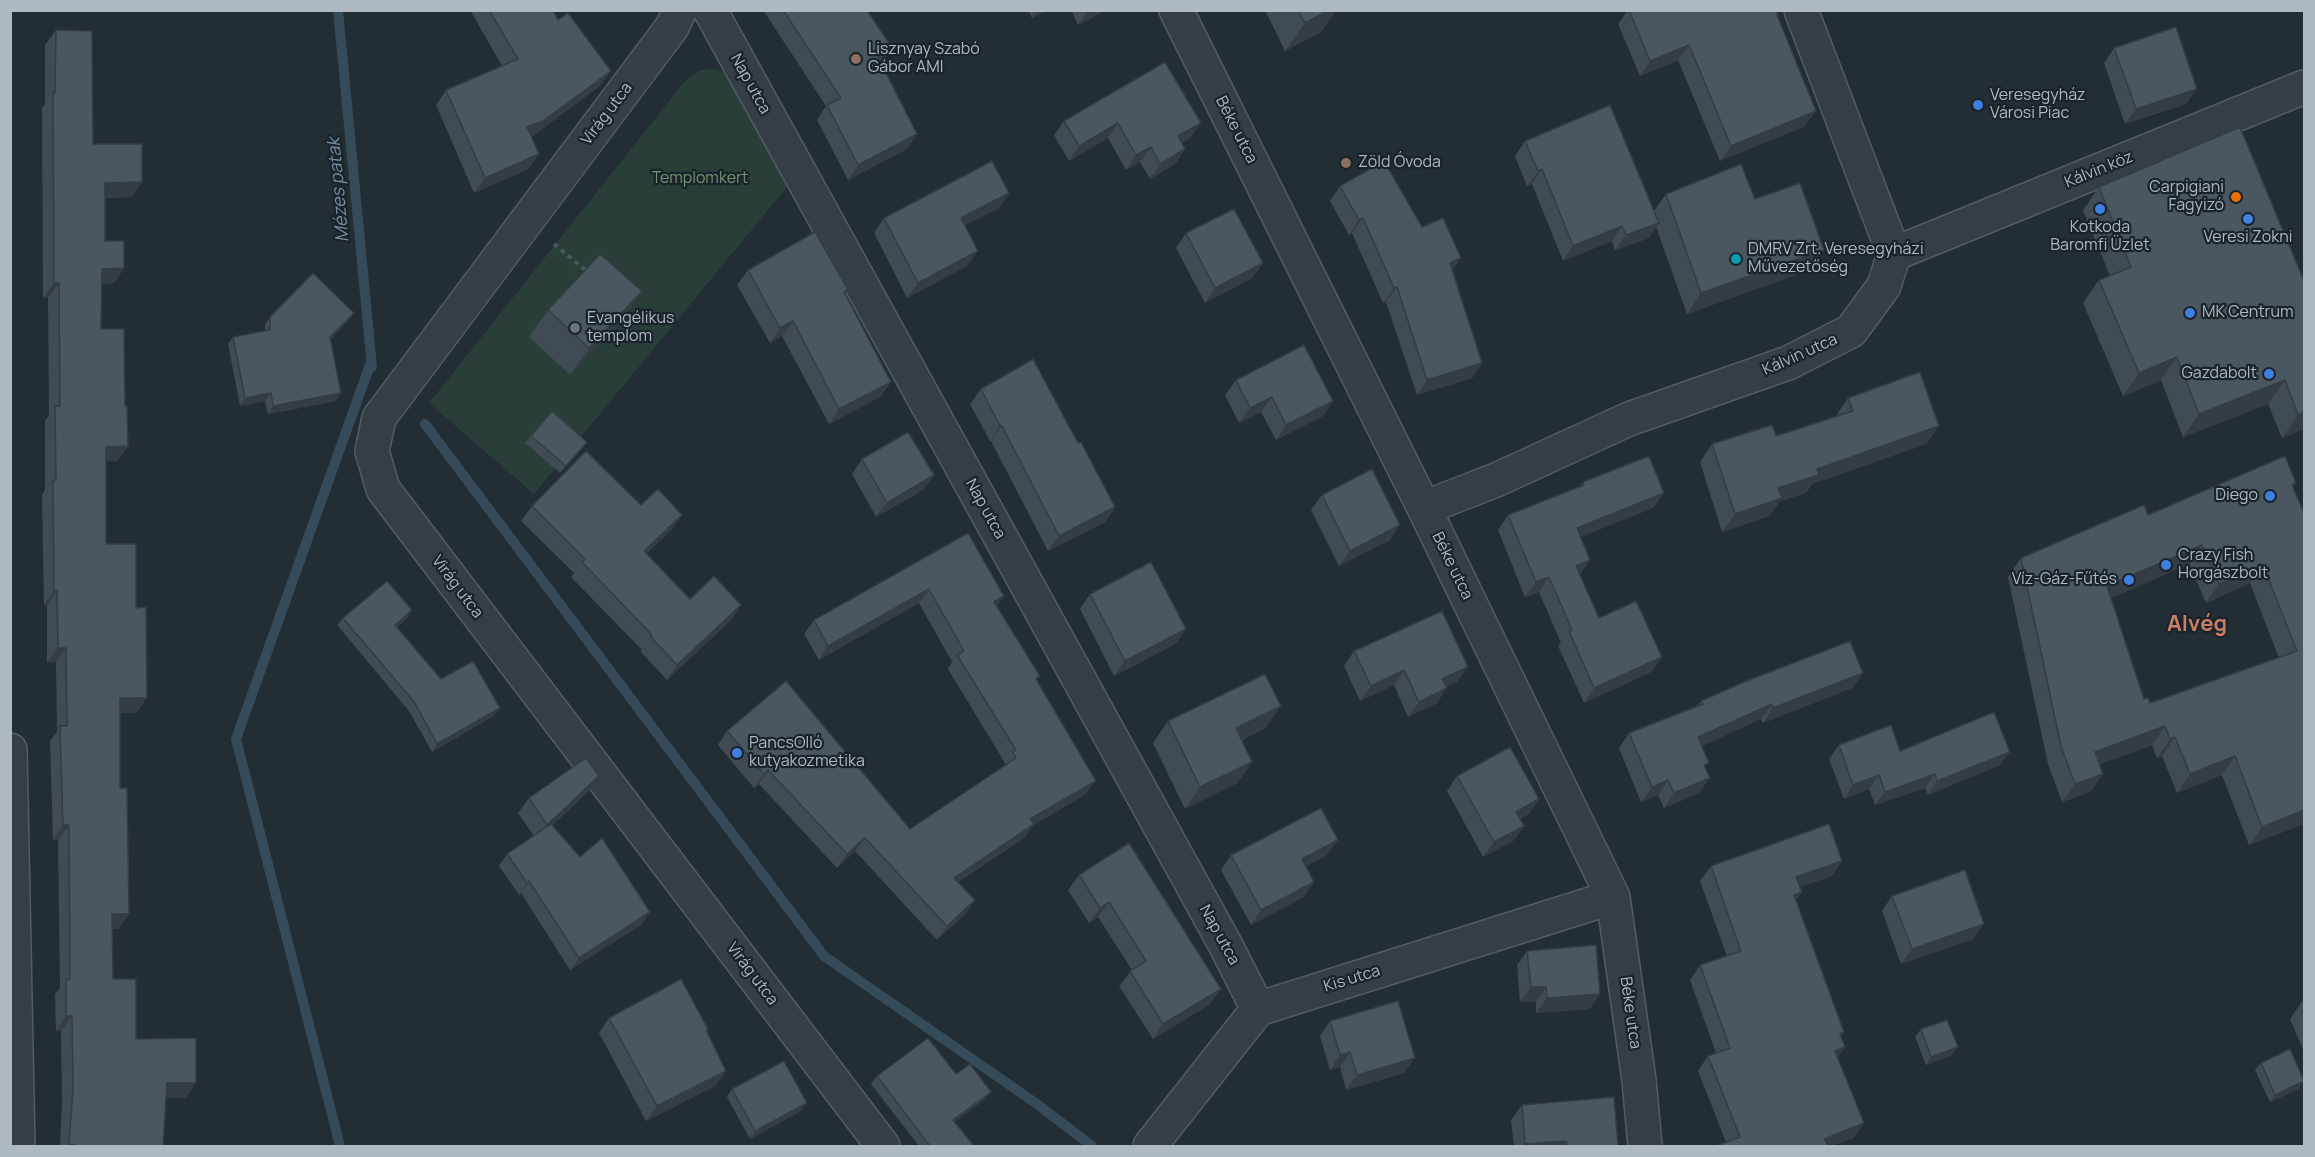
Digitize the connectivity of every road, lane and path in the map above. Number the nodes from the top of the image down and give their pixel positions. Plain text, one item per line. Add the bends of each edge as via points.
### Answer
1 (680, 10) edge
2 (710, 10) edge
3 (1176, 10) edge
4 (1801, 10) edge
5 (2304, 87) edge
6 (527, 221) junction
7 (1894, 254) junction
8 (589, 273) edge
9 (1424, 508) junction
10 (10, 750) edge
11 (1613, 897) junction
12 (1258, 1009) junction
13 (18, 1146) edge
14 (883, 1146) edge
15 (1150, 1146) edge
16 (1645, 1146) edge

1 - 6 street, Virág utca via 672,27
2 - 12 street, Nap utca
3 - 9 street, Béke utca
4 - 7 street
5 - 7 street, Kálvin köz
6 - 8 path
6 - 14 street, Virág utca via 379,418 372,451 383,489
7 - 9 street, Kálvin utca via 1884,286 1851,331 1788,363 1629,419
9 - 11 street, Béke utca
10 - 13 street
11 - 12 street, Kis utca
11 - 16 street, Béke utca
12 - 15 street

